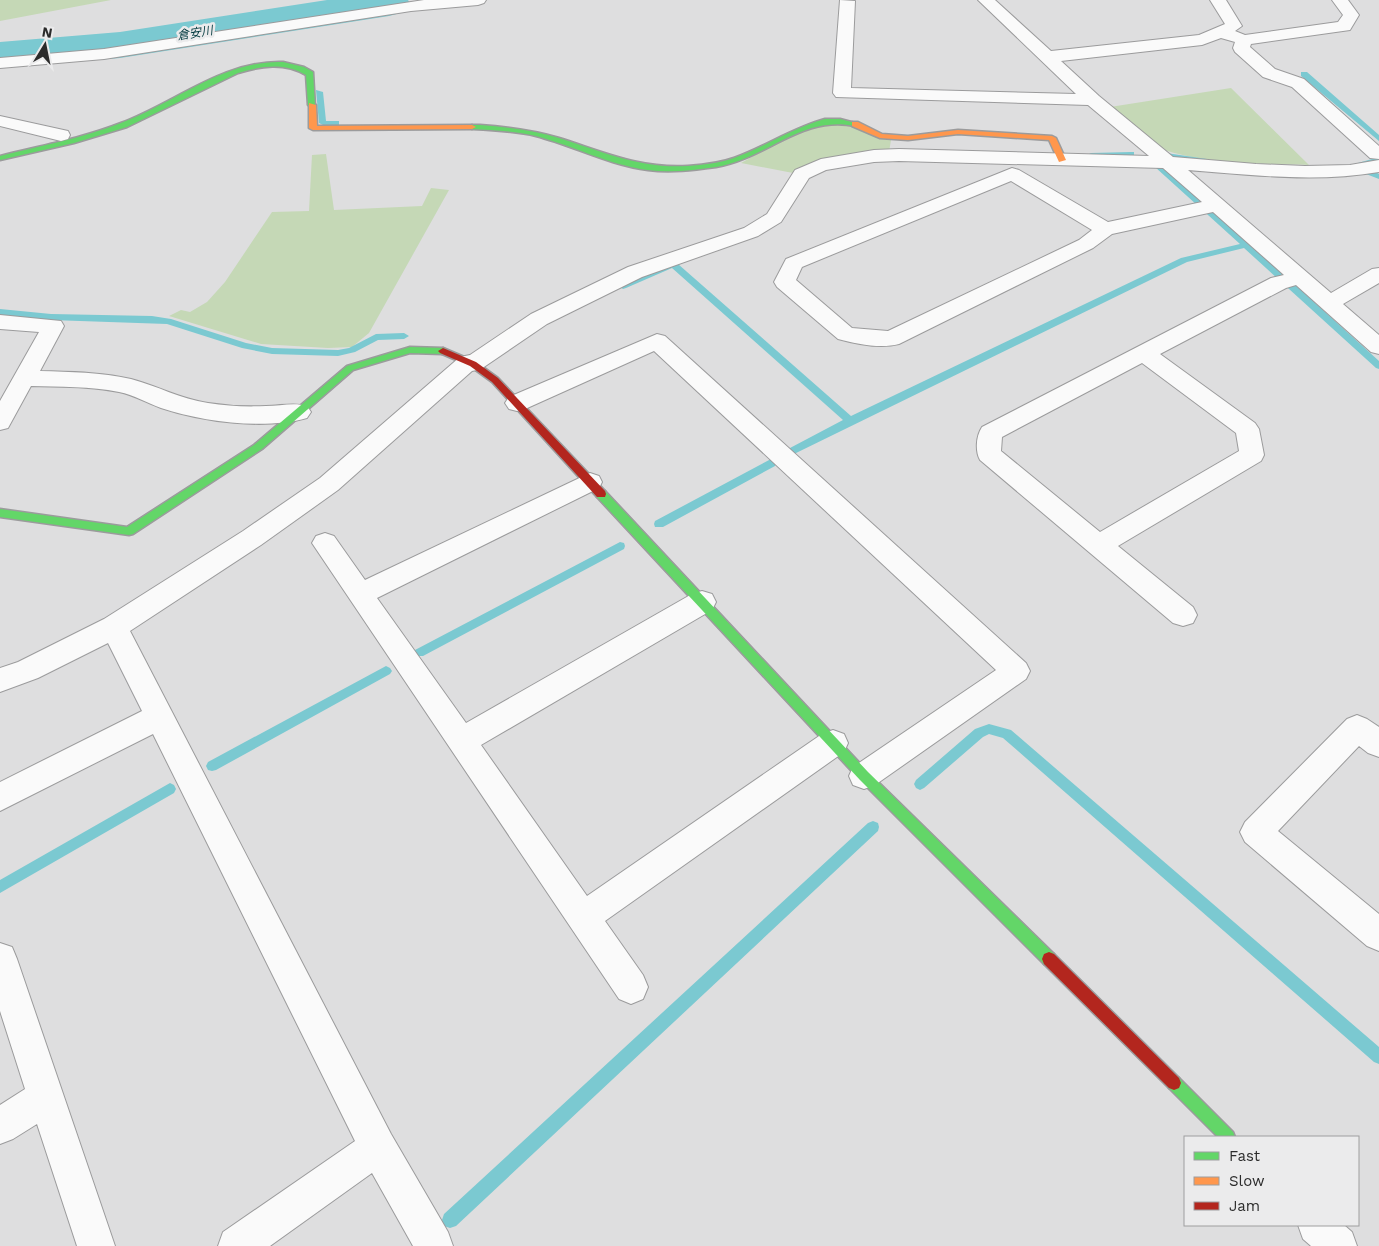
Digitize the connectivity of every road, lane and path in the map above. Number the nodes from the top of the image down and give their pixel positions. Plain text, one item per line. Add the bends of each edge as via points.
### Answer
1 (352, 0) edge
2 (478, 0) edge
3 (986, 0) edge
4 (1218, 0) edge
5 (1340, 0) edge
6 (847, 1) edge
7 (409, 3) edge
8 (1220, 32) junction
9 (79, 40) dead end
10 (1244, 40) junction
11 (1047, 57) junction
12 (0, 63) edge
13 (1093, 100) junction
14 (0, 121) edge
15 (61, 135) dead end
16 (981, 157) junction
17 (0, 158) edge
18 (1062, 160) junction
19 (1378, 160) edge
20 (1168, 162) junction
21 (1012, 174) junction
22 (1208, 207) junction
23 (1105, 229) junction
24 (1379, 274) edge
25 (1289, 280) junction
26 (1329, 303) junction
27 (0, 322) edge
28 (1379, 347) edge
29 (1143, 353) junction
30 (470, 363) junction
31 (24, 378) junction
32 (517, 403) junction
33 (299, 412) junction
34 (0, 422) edge
35 (590, 482) junction
36 (0, 513) edge
37 (325, 543) dead end
38 (1098, 545) junction
39 (360, 594) junction
40 (702, 602) junction
41 (1183, 616) dead end
42 (114, 627) junction
43 (0, 680) edge
44 (160, 716) junction
45 (461, 741) junction
46 (833, 742) junction
47 (1379, 744) edge
48 (864, 776) junction
49 (0, 797) edge
50 (583, 918) junction
51 (1379, 935) edge
52 (0, 959) edge
53 (631, 987) dead end
54 (46, 1097) junction
55 (0, 1126) edge
56 (1227, 1136) edge
57 (378, 1147) junction
58 (1318, 1226) edge
59 (96, 1246) edge
60 (237, 1246) edge
61 (434, 1246) edge
62 (1338, 1246) edge

1 - 9 street
2 - 7 street
3 - 11 street
4 - 8 street via 1234,26
5 - 10 street via 1351,15 1344,26
6 - 13 street via 842,92
7 - 12 street via 104,54
8 - 10 street
8 - 11 street via 1202,40
10 - 19 street via 1242,48 1269,73 1298,83
11 - 13 street
13 - 20 street
14 - 15 street
16 - 18 street
16 - 21 street
16 - 30 street via 874,156 822,165 802,174 774,218 751,232 635,272 539,319
17 - 18 street via 71,142 124,125 235,71 249,66 277,64 300,67 310,74 313,128 494,128 536,134 627,166 660,170 738,160 779,138 826,121 846,121 890,137 958,132 1052,138
18 - 20 street
19 - 20 street via 1360,170 1329,173
20 - 22 street
21 - 23 street
21 - 23 street via 793,263 785,282 846,334 891,339 1086,244
22 - 23 street
22 - 25 street
24 - 26 street
25 - 26 street
25 - 29 street
26 - 28 street
27 - 31 street via 53,326
29 - 38 street via 1247,429 1252,455
29 - 38 street via 990,433 988,454
30 - 32 street via 495,380
30 - 33 street via 440,350 410,350 350,368
30 - 42 street via 329,484
31 - 33 street via 92,381 131,387 205,411 270,416
31 - 34 street
32 - 35 street
32 - 48 street via 657,341 1016,671
33 - 36 street via 258,447 129,531
35 - 39 street
35 - 40 street
37 - 39 street
38 - 41 street
39 - 45 street
40 - 45 street
40 - 46 street
42 - 43 street via 28,670
42 - 44 street
44 - 49 street
44 - 57 street
45 - 50 street
46 - 48 street
46 - 50 street
47 - 51 street via 1357,728 1256,832
48 - 56 street
50 - 53 street
52 - 54 street
54 - 55 street
54 - 59 street
57 - 60 street
57 - 61 street
58 - 62 street

